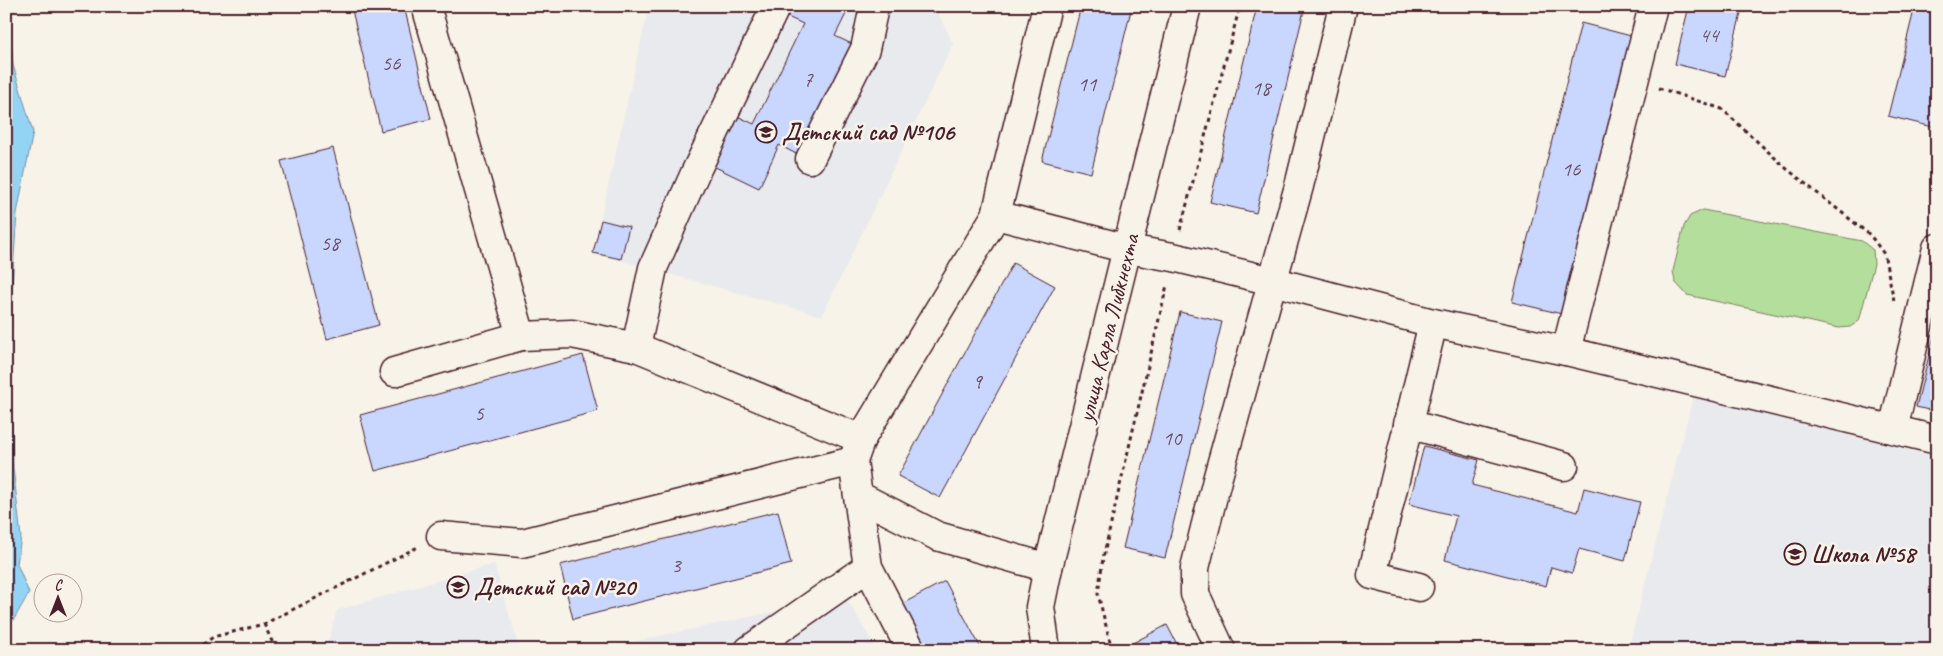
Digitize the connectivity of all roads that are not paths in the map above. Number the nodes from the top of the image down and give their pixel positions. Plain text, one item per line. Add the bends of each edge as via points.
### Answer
1 (426, 6) edge
2 (776, 6) edge
3 (1047, 6) edge
4 (1187, 6) edge
5 (1343, 6) edge
6 (1648, 7) edge
7 (876, 8) edge
8 (810, 159) dead end
9 (996, 215) junction
10 (1937, 248) edge
11 (1128, 249) junction
12 (1272, 281) junction
13 (1432, 323) junction
14 (521, 336) junction
15 (636, 347) junction
16 (1566, 352) junction
17 (394, 372) dead end
18 (1408, 424) junction
19 (1892, 429) junction
20 (1937, 440) edge
21 (857, 450) junction
22 (1564, 466) dead end
23 (859, 496) junction
24 (441, 536) road end
25 (868, 567) junction
26 (1048, 568) junction
27 (1419, 587) dead end
28 (749, 650) edge
29 (911, 650) edge
30 (1046, 650) edge
31 (1221, 650) edge

1 - 14 street
2 - 15 street via 653,268
3 - 9 street
4 - 11 street, улица Карла Либкнехта
5 - 12 street
6 - 16 street via 1635,80
7 - 8 street via 865,49
9 - 11 street
9 - 21 street
10 - 19 street
11 - 12 street
11 - 26 street, улица Карла Либкнехта
12 - 13 street
12 - 31 street via 1216,480 1195,568 1195,594
13 - 16 street
13 - 18 street
14 - 15 street via 572,334
14 - 17 street
15 - 21 street
16 - 19 street
18 - 22 street
18 - 27 street via 1372,575
19 - 20 street
21 - 23 street
21 - 24 street via 522,543
23 - 25 street
23 - 26 street via 937,536
25 - 28 street
25 - 29 street
26 - 30 street, улица Карла Либкнехта via 1040,607

